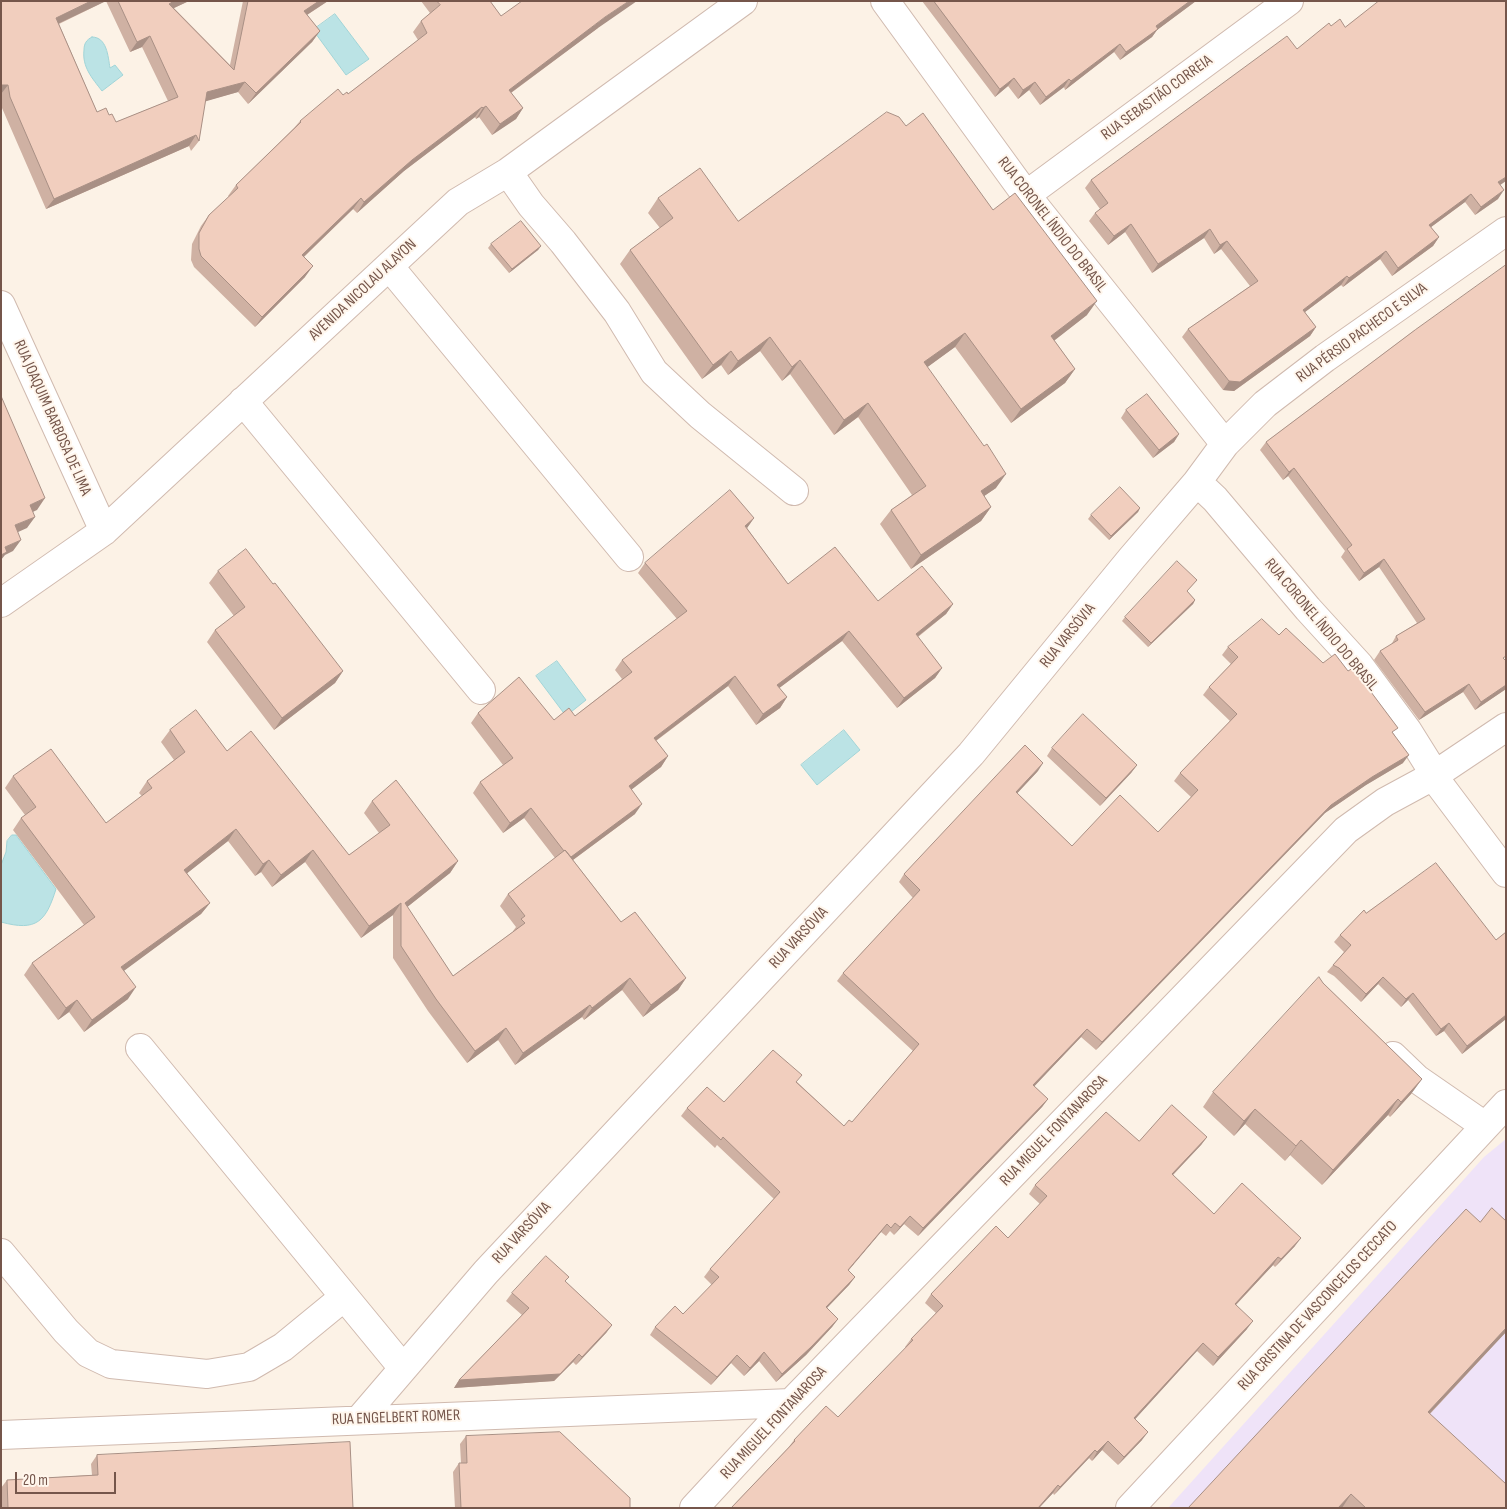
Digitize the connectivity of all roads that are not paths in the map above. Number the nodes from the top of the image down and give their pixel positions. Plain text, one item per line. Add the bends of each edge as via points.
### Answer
1 (743, 1) edge
2 (885, 1) edge
3 (1289, 1) edge
4 (508, 172) junction
5 (1026, 195) junction
6 (1506, 231) edge
7 (389, 266) junction
8 (1, 305) edge
9 (243, 401) junction
10 (1225, 444) junction
11 (1197, 482) junction
12 (794, 491) dead end
13 (104, 531) junction
14 (629, 557) dead end
15 (1, 603) edge
16 (480, 690) dead end
17 (1506, 728) edge
18 (1433, 776) junction
19 (1506, 873) edge
20 (1376, 1040) edge
21 (140, 1048) dead end
22 (1506, 1104) edge
23 (1485, 1126) junction
24 (1, 1253) edge
25 (344, 1297) junction
26 (403, 1368) junction
27 (791, 1403) junction
28 (359, 1420) junction
29 (1, 1435) edge
30 (694, 1508) edge
31 (1130, 1508) edge

1 - 4 street, AVENIDA NICOLAU ALAYON
2 - 5 street, RUA CORONEL ÍNDIO DO BRASIL
3 - 5 street, RUA SEBASTIÃO CORREIA
4 - 7 street, AVENIDA NICOLAU ALAYON via 458,202
4 - 12 street via 617,312 654,372 700,416
5 - 10 street, RUA CORONEL ÍNDIO DO BRASIL
6 - 10 street, RUA PÉRSIO PACHECO E SILVA via 1265,404
7 - 9 street, AVENIDA NICOLAU ALAYON
7 - 14 street
8 - 13 street, RUA JOAQUIM BARBOSA DE LIMA
9 - 13 street, AVENIDA NICOLAU ALAYON
9 - 16 street
10 - 11 street, RUA VARSÓVIA
11 - 18 street, RUA CORONEL ÍNDIO DO BRASIL via 1359,665 1407,730
11 - 26 street, RUA VARSÓVIA via 971,754 486,1272
13 - 15 street, AVENIDA NICOLAU ALAYON
17 - 18 street, RUA MIGUEL FONTANAROSA
18 - 19 street, RUA CORONEL ÍNDIO DO BRASIL
18 - 27 street, RUA MIGUEL FONTANAROSA via 1385,802 1346,830
20 - 23 street via 1416,1079
21 - 25 street
22 - 23 street, RUA CRISTINA DE VASCONCELOS CECCATO
23 - 31 street, RUA CRISTINA DE VASCONCELOS CECCATO
24 - 25 street via 66,1332 88,1353 111,1364 207,1374 249,1367 283,1347
25 - 26 street
26 - 28 street, RUA VARSÓVIA
27 - 28 street, RUA ENGELBERT ROMER
27 - 30 street, RUA MIGUEL FONTANAROSA
28 - 29 street, RUA ENGELBERT ROMER

